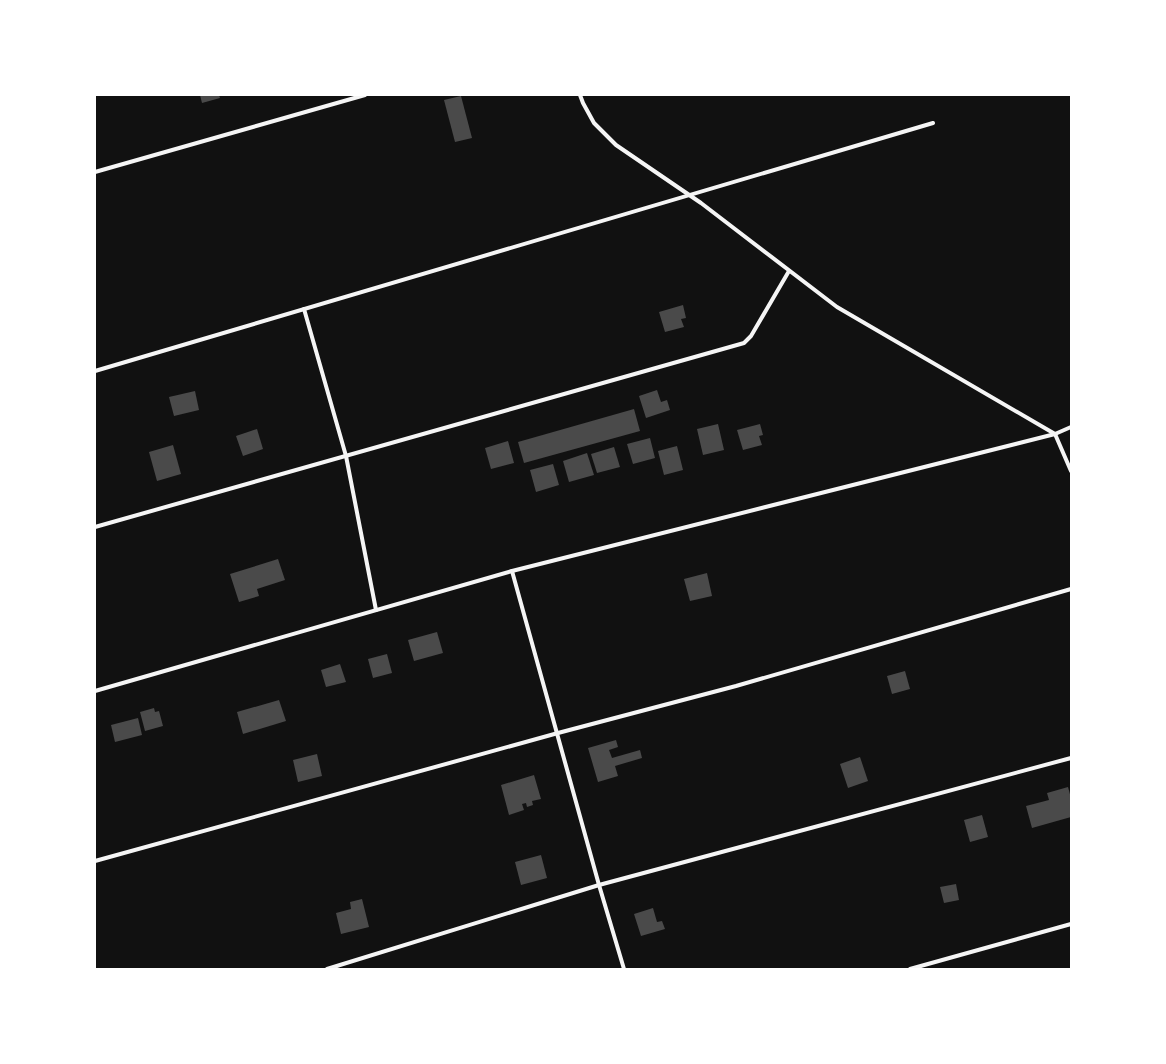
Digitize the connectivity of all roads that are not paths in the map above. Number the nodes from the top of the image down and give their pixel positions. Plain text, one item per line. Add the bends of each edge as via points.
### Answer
1 (365, 95) edge
2 (580, 95) edge
3 (933, 123) dead end
4 (95, 172) edge
5 (689, 195) junction
6 (789, 271) junction
7 (304, 309) junction
8 (95, 371) edge
9 (1071, 428) edge
10 (1055, 434) junction
11 (346, 456) junction
12 (1071, 471) edge
13 (95, 527) edge
14 (512, 571) junction
15 (1071, 589) edge
16 (376, 610) junction
17 (95, 691) edge
18 (558, 733) junction
19 (1071, 758) edge
20 (95, 861) edge
21 (599, 885) junction
22 (1071, 924) edge
23 (327, 969) edge
24 (624, 969) edge
25 (910, 969) edge

1 - 4 street
2 - 5 street via 594,123 616,145
3 - 5 street
5 - 6 street
5 - 7 street
6 - 10 street via 837,307
6 - 11 street via 751,336 744,343
7 - 8 street
7 - 11 street
9 - 10 street
10 - 12 street
10 - 14 street
11 - 13 street
11 - 16 street
14 - 16 street
14 - 18 street
15 - 18 street via 736,686
16 - 17 street
18 - 20 street
18 - 21 street
19 - 21 street
21 - 23 street
21 - 24 street
22 - 25 street

